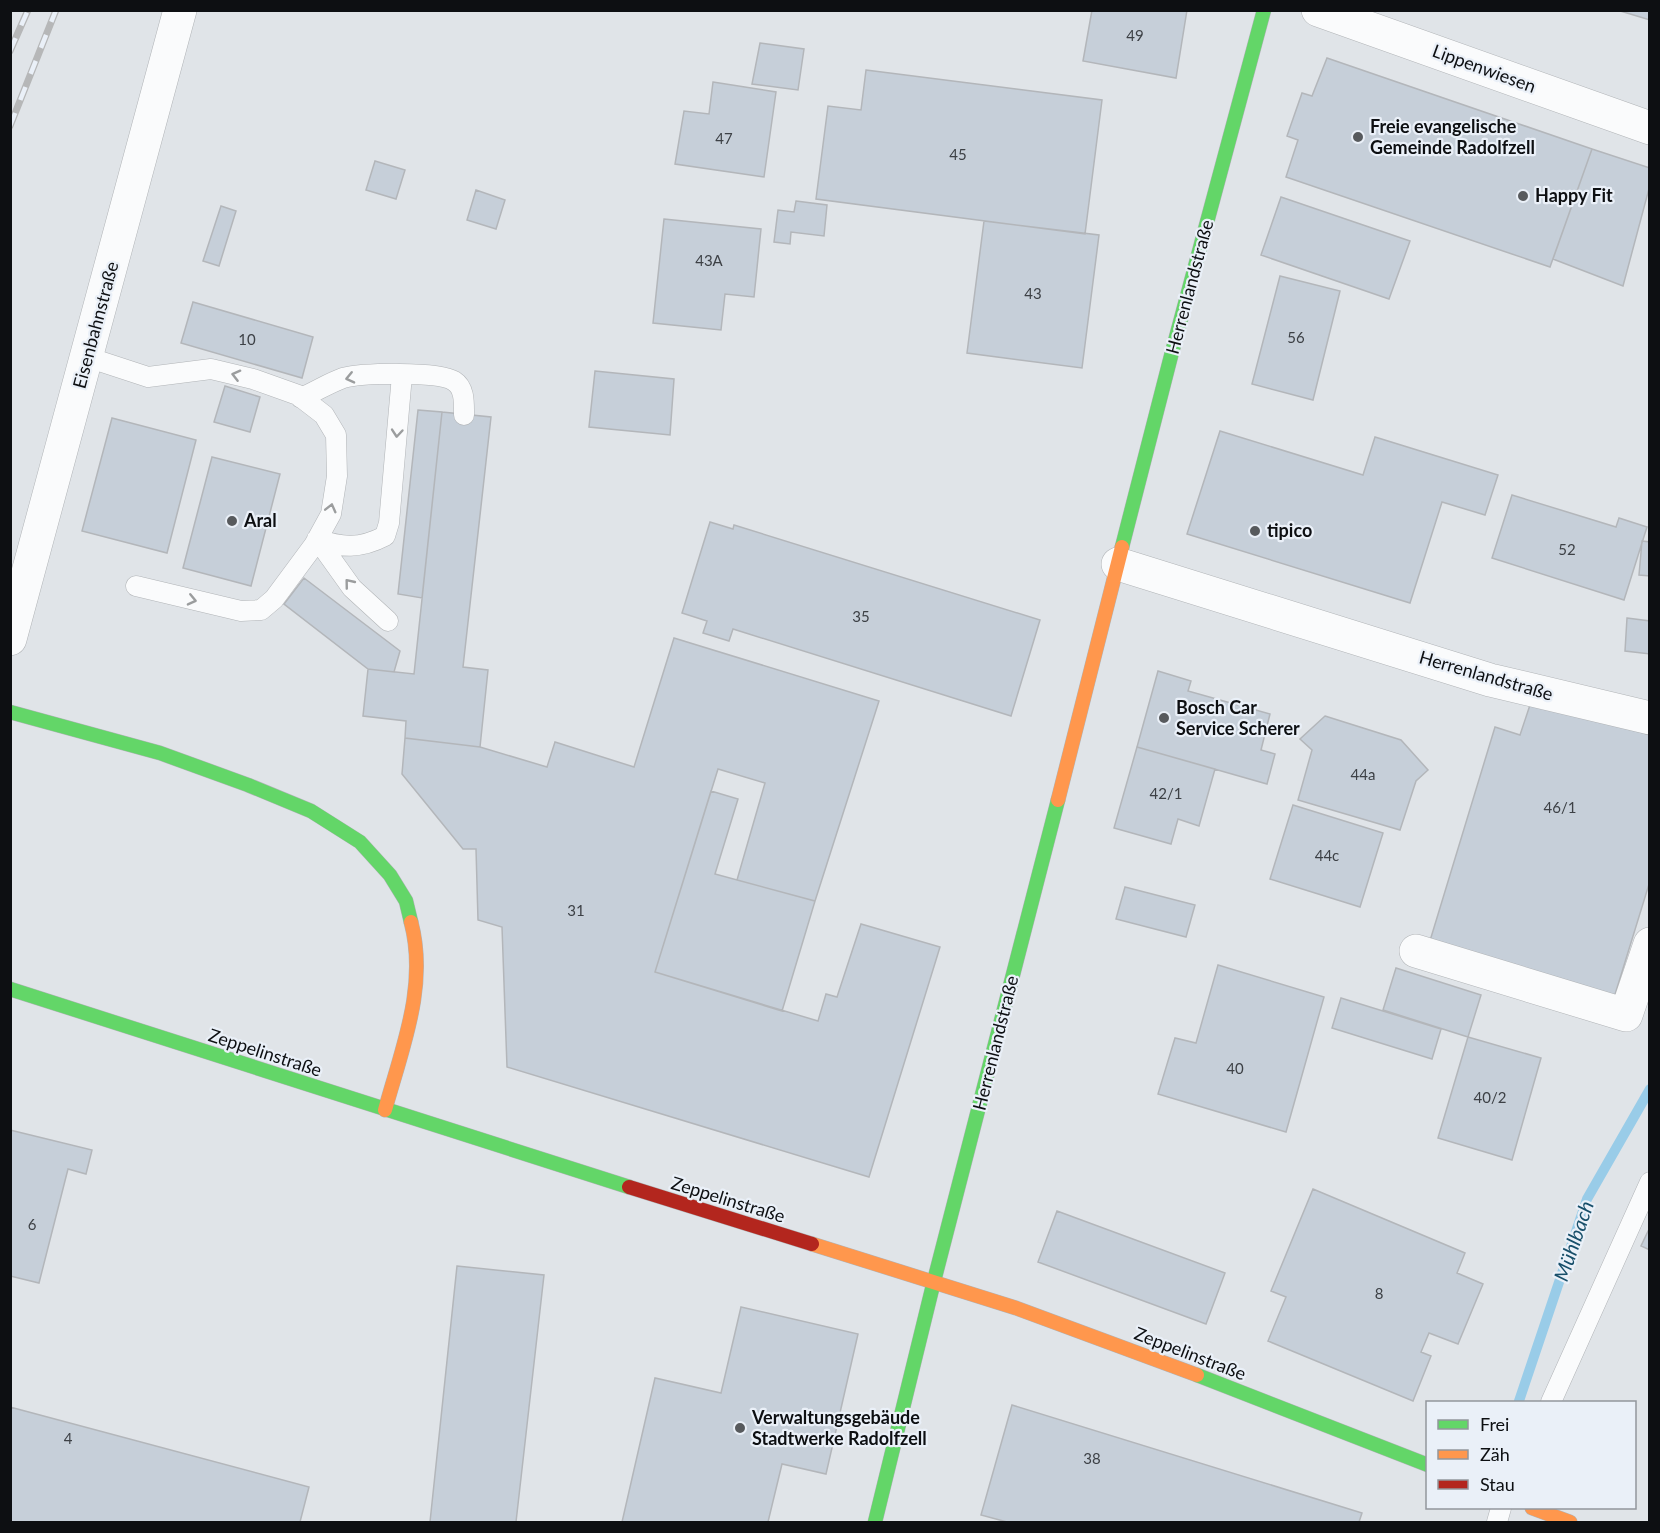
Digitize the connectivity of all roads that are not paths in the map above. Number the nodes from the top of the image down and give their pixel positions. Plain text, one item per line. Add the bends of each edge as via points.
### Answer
1 (180, 10) edge
2 (1264, 10) edge
3 (1318, 10) edge
4 (1650, 128) edge
5 (87, 357) junction
6 (402, 375) junction
7 (301, 398) junction
8 (464, 414) dead end
9 (317, 539) junction
10 (1118, 564) junction
11 (136, 586) dead end
12 (388, 621) dead end
13 (10, 639) edge
14 (10, 712) edge
15 (1650, 718) edge
16 (1650, 944) edge
17 (1416, 951) dead end
18 (10, 989) edge
19 (385, 1110) junction
20 (1650, 1182) edge
21 (934, 1281) junction
22 (1551, 1401) edge
23 (1426, 1464) edge
24 (1535, 1509) edge
25 (875, 1522) edge
26 (1570, 1522) edge

1 - 5 street, Eisenbahnstraße
2 - 10 main road, Herrenlandstraße
3 - 4 street, Lippenwiesen
7 -> 5 lane via 211,369 148,377
5 - 13 street, Eisenbahnstraße
6 -> 7 lane via 342,378
6 - 8 lane via 454,381 464,394
6 -> 9 lane via 385,536 358,546 336,546
9 -> 7 lane via 331,514 337,476 336,435 324,415
11 -> 9 lane via 241,611 261,610 274,599
12 -> 9 lane via 352,588
10 - 15 street, Herrenlandstraße via 1490,680
10 - 21 main road, Herrenlandstraße
14 - 19 main road via 160,753 248,785 311,811 360,842 390,875 406,901 417,944 414,1004
16 - 17 street via 1626,1015
18 - 19 main road, Zeppelinstraße
19 - 21 main road, Zeppelinstraße
20 - 22 lane
21 - 23 main road, Zeppelinstraße via 1205,1378
21 - 25 main road, Herrenlandstraße
24 - 26 main road

